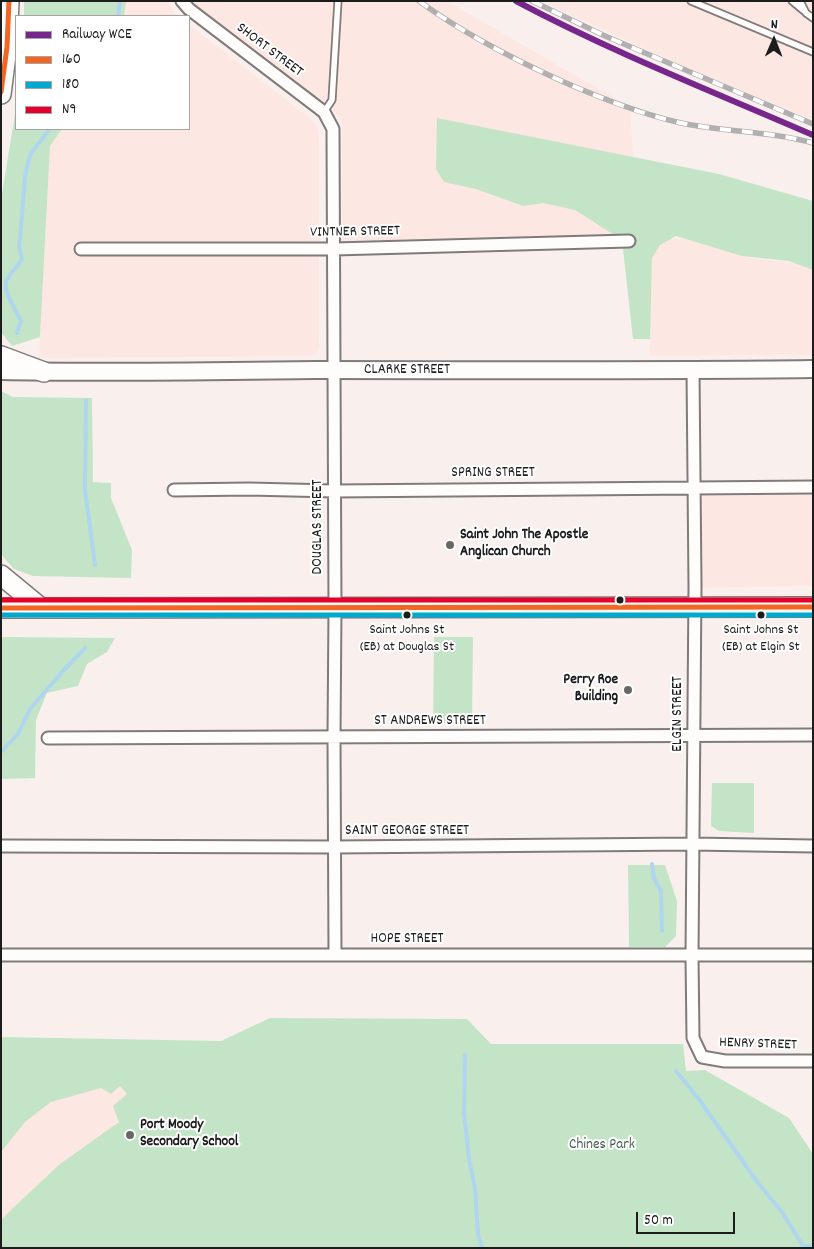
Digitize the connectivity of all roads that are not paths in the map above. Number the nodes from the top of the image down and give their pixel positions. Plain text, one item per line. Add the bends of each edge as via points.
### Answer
1 (9, 1) edge
2 (182, 1) edge
3 (338, 1) edge
4 (691, 1) edge
5 (792, 1) edge
6 (800, 1) edge
7 (806, 13) junction
8 (813, 18) edge
9 (813, 52) edge
10 (1, 94) edge
11 (324, 112) junction
12 (333, 129) joint
13 (629, 241) dead end
14 (81, 249) dead end
15 (334, 249) junction
16 (1, 356) edge
17 (813, 369) edge
18 (692, 370) junction
19 (1, 371) edge
20 (334, 371) junction
21 (44, 372) junction
22 (813, 487) edge
23 (694, 488) junction
24 (174, 490) dead end
25 (334, 491) junction
26 (1, 574) edge
27 (694, 607) junction
28 (813, 607) edge
29 (1, 608) edge
30 (41, 608) junction
31 (335, 608) junction
32 (694, 735) junction
33 (813, 735) edge
34 (334, 737) junction
35 (48, 738) dead end
36 (693, 844) junction
37 (1, 846) edge
38 (813, 846) edge
39 (335, 848) junction
40 (1, 955) edge
41 (335, 955) junction
42 (813, 955) edge
43 (692, 956) junction
44 (702, 1057) joint
45 (813, 1061) edge

1 - 10 main road
2 - 11 street, SHORT STREET
3 - 11 lane via 332,100
4 - 9 lane
5 - 7 lane
6 - 7 lane
7 - 8 lane
11 - 12 street, SHORT STREET
12 - 15 street, DOUGLAS STREET
13 - 15 street, VINTNER STREET
14 - 15 street, VINTNER STREET
15 - 20 street, DOUGLAS STREET
16 - 21 main road
17 - 18 main road, CLARKE STREET
18 - 20 main road, CLARKE STREET
18 - 23 street, ELGIN STREET
19 - 21 main road, CLARKE STREET
20 - 21 main road, CLARKE STREET
20 - 25 street, DOUGLAS STREET
22 - 23 street, SPRING STREET
23 - 25 street, SPRING STREET
23 - 27 street, ELGIN STREET
24 - 25 street, SPRING STREET
25 - 31 street, DOUGLAS STREET
26 - 30 main road
27 - 28 main road
27 - 31 main road
27 - 32 street, ELGIN STREET
29 - 30 main road
30 - 31 main road
31 - 34 street, DOUGLAS STREET
32 - 33 street, ST ANDREWS STREET
32 - 34 street, ST ANDREWS STREET
32 - 36 street, ELGIN STREET
34 - 35 street, ST ANDREWS STREET
34 - 39 street, DOUGLAS STREET
36 - 38 street, SAINT GEORGE STREET
36 - 39 street, SAINT GEORGE STREET
36 - 43 street, ELGIN STREET
37 - 39 street, SAINT GEORGE STREET
39 - 41 street, DOUGLAS STREET
40 - 41 street, HOPE STREET
41 - 43 street, HOPE STREET
42 - 43 street, HOPE STREET
43 - 44 street, ELGIN STREET via 693,1038
44 - 45 street, HENRY STREET via 724,1061

